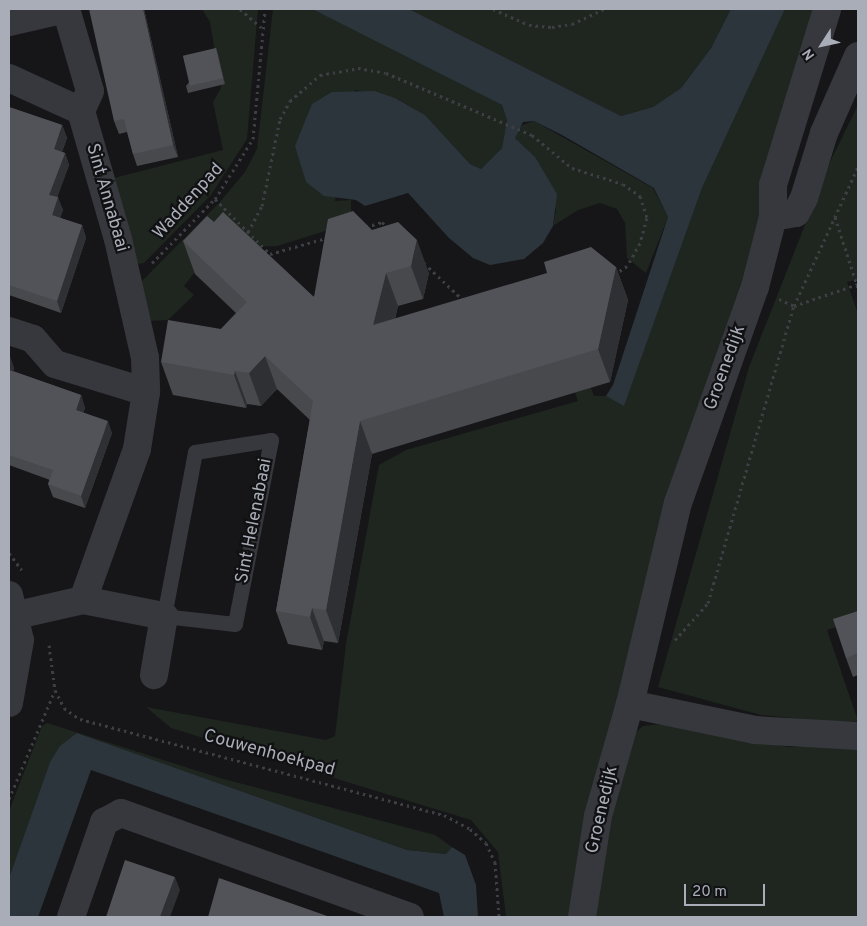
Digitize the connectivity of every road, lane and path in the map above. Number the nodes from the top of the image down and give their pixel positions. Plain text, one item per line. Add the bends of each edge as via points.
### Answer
1 (240, 9) edge
2 (265, 9) edge
3 (492, 9) edge
4 (604, 9) edge
5 (827, 9) edge
6 (9, 22) edge
7 (261, 27) junction
8 (858, 56) edge
9 (9, 78) edge
10 (81, 111) junction
11 (858, 167) edge
12 (215, 199) junction
13 (835, 216) junction
14 (773, 217) junction
15 (364, 228) edge
16 (248, 232) junction
17 (396, 235) edge
18 (336, 236) edge
19 (416, 255) edge
20 (605, 275) edge
21 (129, 286) junction
22 (858, 286) edge
23 (794, 306) junction
24 (470, 307) edge
25 (9, 331) edge
26 (146, 392) junction
27 (83, 600) junction
28 (23, 606) edge
29 (164, 616) junction
30 (669, 647) dead end
31 (154, 675) dead end
32 (55, 690) junction
33 (9, 703) edge
34 (630, 704) junction
35 (858, 736) edge
36 (9, 799) edge
37 (71, 917) edge
38 (410, 917) edge
39 (499, 917) edge
40 (582, 917) edge

1 - 7 path
2 - 7 path, Waddenpad
3 - 4 path via 529,25 552,27 572,24
5 - 14 street, Groenedijk via 773,185
6 - 10 street via 66,9 90,90
7 - 12 path, Waddenpad via 253,139
8 - 14 street via 824,133 796,213
9 - 10 street
10 - 21 street, Sint Annabaai
11 - 13 path
12 - 16 path
12 - 21 path, Waddenpad
13 - 22 path
13 - 23 path
14 - 34 street, Groenedijk via 755,288 678,503
15 - 17 path via 382,222
16 - 18 path via 270,254
16 - 20 path via 262,206 280,118 290,101 320,75 358,68 386,73 521,131 547,146 572,168 623,184 640,196 647,218 640,244 627,266
19 - 24 path
21 - 26 street via 145,358
22 - 23 path
23 - 30 path via 708,603
25 - 26 street via 33,339 55,364
26 - 27 street via 137,449
27 - 28 street, Sint Helenabaai
27 - 29 street, Sint Helenabaai
28 - 32 path, Couwenhoekpad
28 - 33 street via 18,666
29 - 29 lane, Sint Helenabaai via 195,452 271,440 235,624
29 - 31 street, Sint Helenabaai
32 - 36 path
32 - 39 path, Couwenhoekpad via 64,708 80,719 444,815 470,829 486,844 495,862
34 - 35 street via 755,730
34 - 40 street, Groenedijk via 598,816
37 - 38 street via 104,822 121,813

